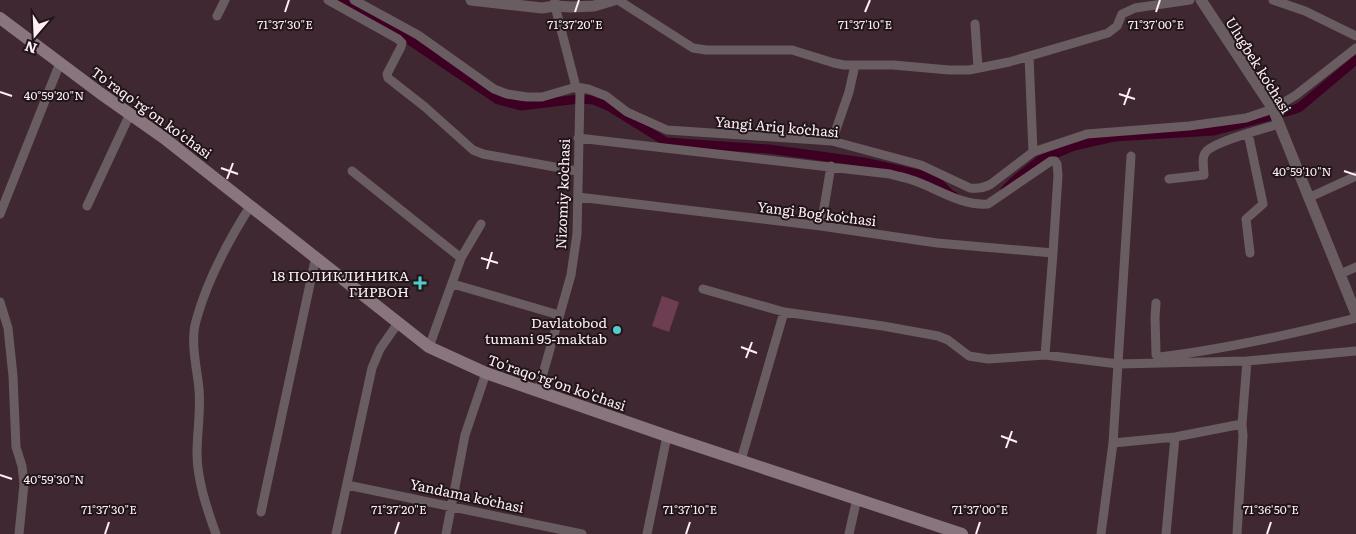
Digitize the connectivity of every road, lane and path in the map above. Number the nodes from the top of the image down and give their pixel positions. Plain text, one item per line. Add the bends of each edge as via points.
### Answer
1 (224, 0) edge
2 (328, 0) edge
3 (354, 0) edge
4 (471, 0) edge
5 (614, 0) edge
6 (618, 0) edge
7 (1190, 0) edge
8 (1200, 0) edge
9 (1273, 0) edge
10 (555, 3) edge
11 (217, 16) dead end
12 (0, 18) edge
13 (975, 24) dead end
14 (1356, 36) edge
15 (1356, 48) edge
16 (1029, 56) junction
17 (60, 63) junction
18 (855, 65) junction
19 (978, 68) junction
20 (578, 90) junction
21 (1273, 109) junction
22 (130, 114) junction
23 (1279, 124) junction
24 (1248, 133) junction
25 (578, 138) junction
26 (832, 141) junction
27 (1033, 152) junction
28 (1131, 156) dead end
29 (831, 166) junction
30 (352, 171) dead end
31 (577, 171) junction
32 (1356, 176) edge
33 (1169, 179) dead end
34 (578, 197) junction
35 (1308, 198) junction
36 (251, 205) junction
37 (87, 206) dead end
38 (0, 214) edge
39 (481, 224) dead end
40 (821, 226) junction
41 (1054, 252) junction
42 (1250, 253) dead end
43 (316, 256) junction
44 (462, 258) junction
45 (1356, 267) edge
46 (1340, 274) junction
47 (453, 284) junction
48 (703, 289) dead end
49 (0, 302) edge
50 (1156, 303) dead end
51 (784, 312) junction
52 (1356, 314) edge
53 (559, 315) junction
54 (1356, 318) edge
55 (398, 323) junction
56 (429, 347) junction
57 (1356, 351) edge
58 (1045, 355) junction
59 (1247, 361) junction
60 (1118, 364) junction
61 (486, 374) junction
62 (538, 391) junction
63 (1242, 424) junction
64 (667, 436) junction
65 (1175, 437) junction
66 (1112, 443) junction
67 (741, 460) junction
68 (347, 484) junction
69 (857, 498) junction
70 (452, 506) junction
71 (261, 512) dead end
72 (19, 534) edge
73 (216, 534) edge
74 (336, 534) edge
75 (446, 534) edge
76 (582, 534) edge
77 (647, 534) edge
78 (849, 534) edge
79 (962, 534) edge
80 (1102, 534) edge
81 (1166, 534) edge
82 (1237, 534) edge

1 - 11 street
2 - 31 street via 398,39 402,44 388,78 473,150 493,157
3 - 20 street, Yangi Ariq koʻchasi via 418,35 498,92 542,97
4 - 10 street via 542,8
5 - 10 street via 594,6 571,7
6 - 18 street via 693,48 792,50 834,63
7 - 16 street via 1135,8 1122,14 1108,33
8 - 21 street, Ulugʻbek koʻchasi
9 - 14 street via 1305,11
10 - 20 street, Nizomiy koʻchasi
12 - 17 main road, To'raqo'rg'on ko'chasi
13 - 19 street
15 - 21 street, Yangi Ariq koʻchasi
16 - 19 street
16 - 27 street
17 - 22 main road, To'raqo'rg'on ko'chasi
17 - 38 street
18 - 19 street via 950,70
18 - 26 street
20 - 25 street, Nizomiy koʻchasi
20 - 26 street, Yangi Ariq koʻchasi via 588,89 606,96 627,112 667,130
21 - 23 street, Ulugʻbek koʻchasi
21 - 27 street, Yangi Ariq koʻchasi via 1246,118 1189,126 1087,134
22 - 36 main road, To'raqo'rg'on ko'chasi
22 - 37 street
23 - 24 street
23 - 35 street, Ulugʻbek koʻchasi
24 - 33 street via 1207,151 1204,175
24 - 42 street via 1263,204 1246,219
25 - 29 street
25 - 31 street, Nizomiy koʻchasi
26 - 27 street, Yangi Ariq koʻchasi via 921,165 976,189 991,184
28 - 60 street
29 - 40 street
29 - 41 street via 910,179 977,205 988,204 1052,161 1056,162
30 - 44 street
31 - 34 street, Nizomiy koʻchasi
32 - 35 street
34 - 40 street, Yangi Bogʻ koʻchasi
34 - 53 street, Nizomiy koʻchasi via 571,275
35 - 46 street, Ulugʻbek koʻchasi
36 - 43 main road, To'raqo'rg'on ko'chasi
36 - 73 street via 218,263 195,323 200,410 197,464
39 - 44 street
40 - 41 street, Yangi Bogʻ koʻchasi via 937,243
41 - 58 street
43 - 55 main road, To'raqo'rg'on ko'chasi
43 - 71 street
44 - 47 street
45 - 46 street
46 - 52 street, Ulugʻbek koʻchasi
47 - 53 street
47 - 56 street
48 - 51 street
49 - 72 street via 8,328 16,447 24,484
50 - 54 street via 1156,355 1160,357 1290,335
51 - 58 street via 938,336 969,356 988,359
51 - 67 street
53 - 62 street, Nizomiy koʻchasi
55 - 56 main road, To'raqo'rg'on ko'chasi
55 - 68 street via 380,349 372,368
56 - 61 main road, To'raqo'rg'on ko'chasi
57 - 59 street
58 - 60 street
59 - 60 street
59 - 63 street
60 - 66 street
61 - 62 main road, To'raqo'rg'on ko'chasi
61 - 70 street via 465,435
62 - 64 main road, To'raqo'rg'on ko'chasi
63 - 65 street
63 - 82 street
64 - 67 main road, To'raqo'rg'on ko'chasi
64 - 77 street
65 - 66 street
65 - 81 street
66 - 80 street
67 - 69 main road, To'raqo'rg'on ko'chasi
68 - 70 street, Yandama koʻchasi
68 - 74 street
69 - 78 street
69 - 79 main road, To'raqo'rg'on ko'chasi
70 - 75 street
70 - 76 street, Yandama koʻchasi

